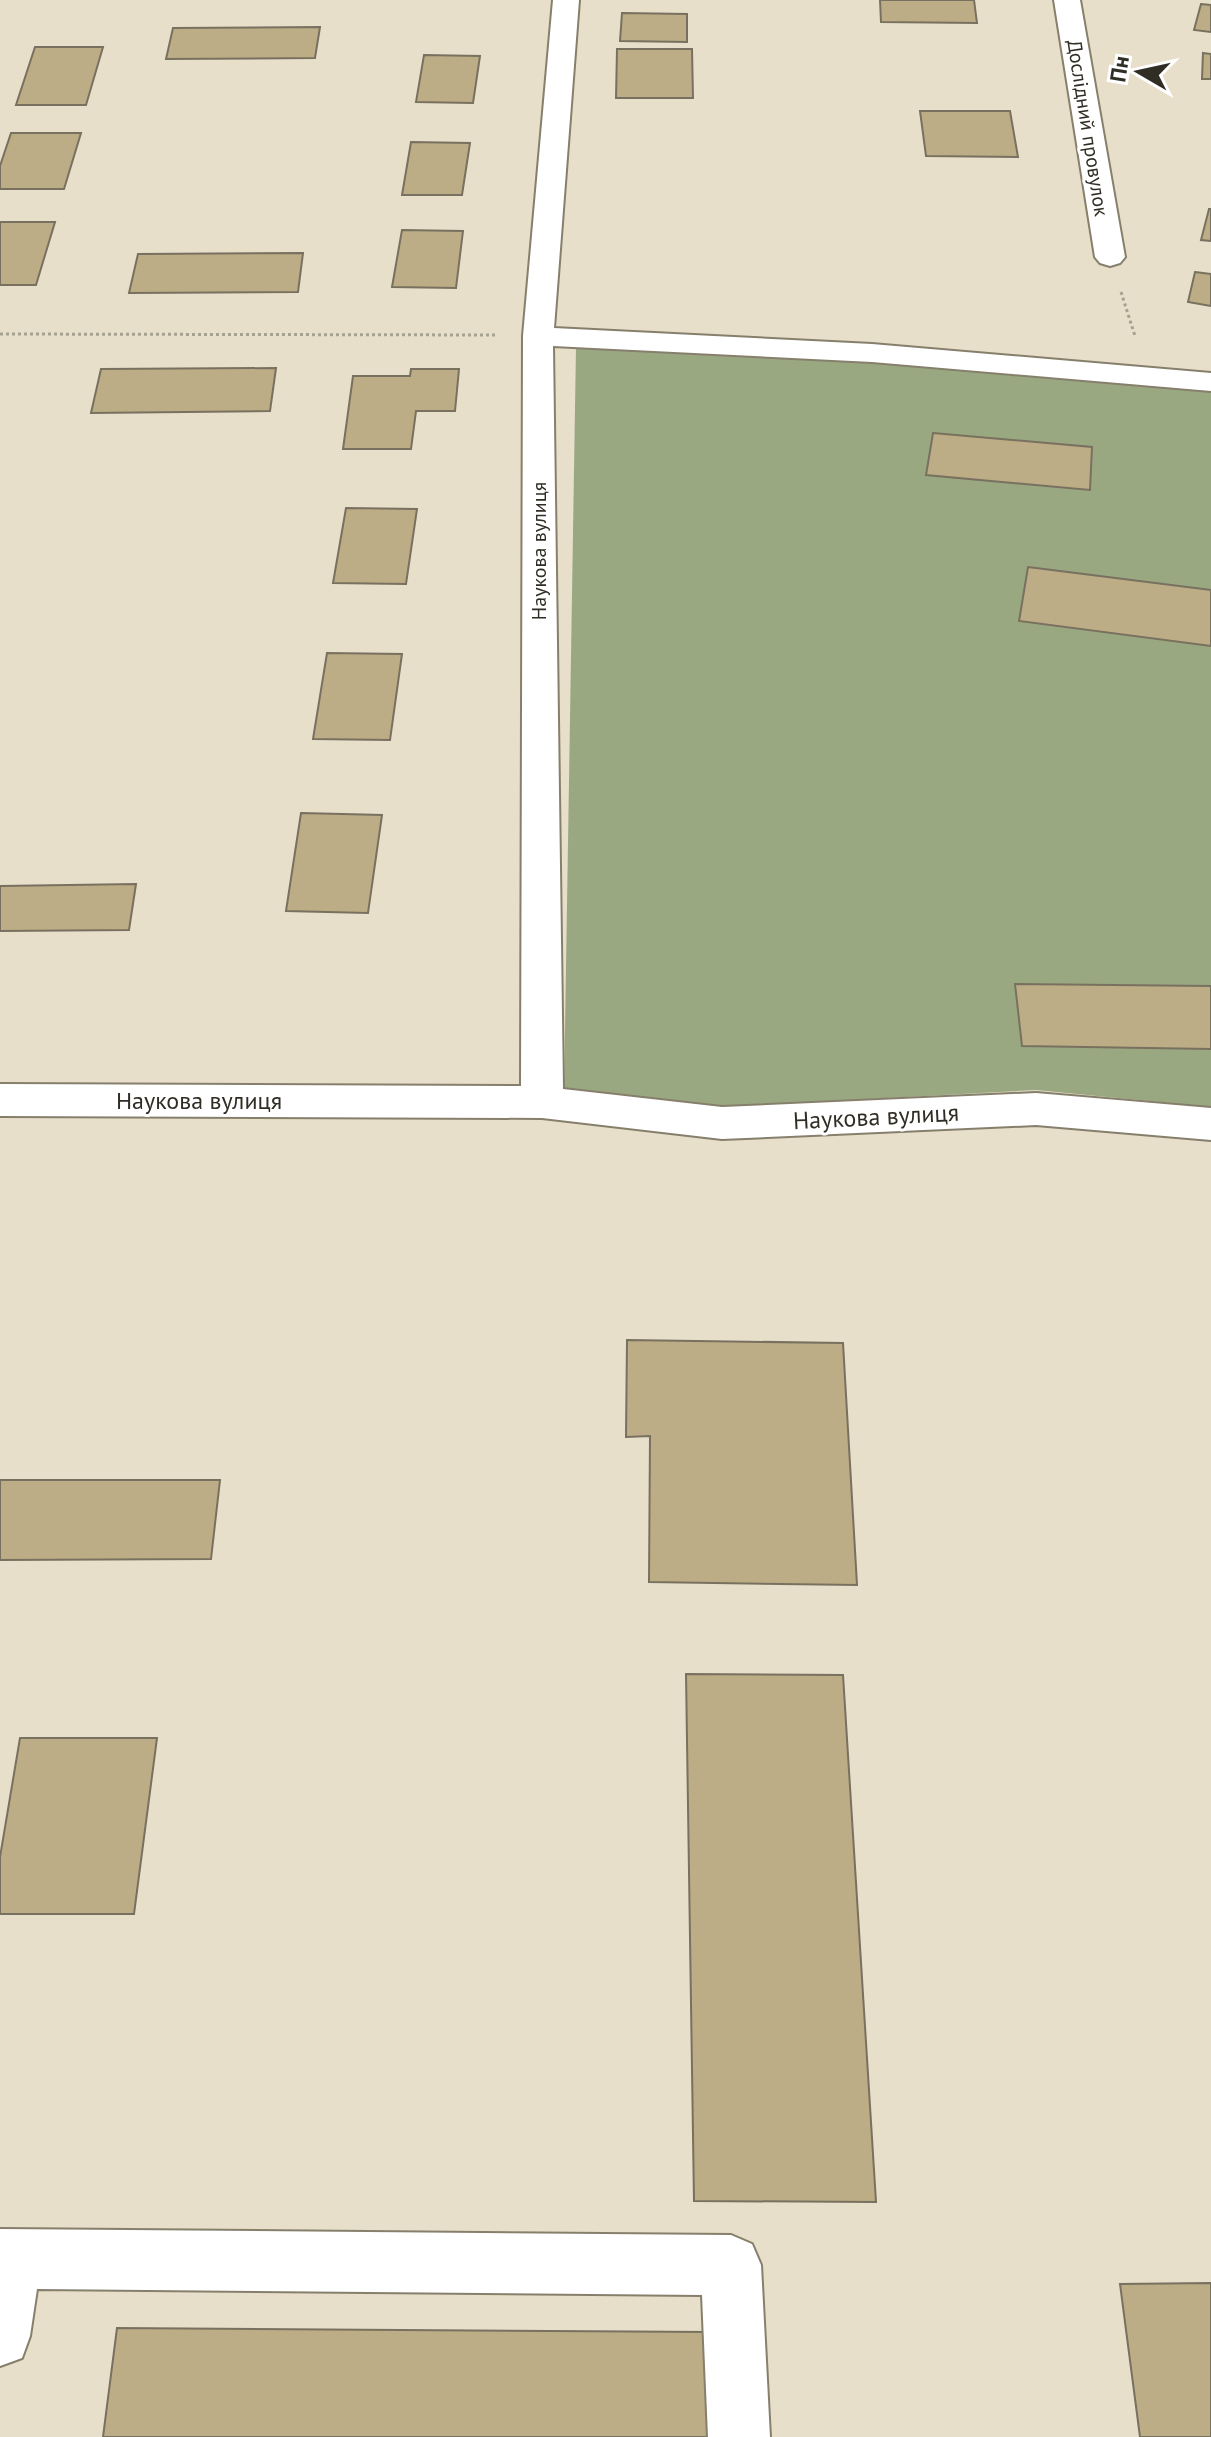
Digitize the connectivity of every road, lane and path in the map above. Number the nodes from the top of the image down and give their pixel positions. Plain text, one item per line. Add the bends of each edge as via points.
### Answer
1 (566, 0) edge
2 (1067, 0) edge
3 (1110, 257) joint
4 (0, 334) edge
5 (538, 336) junction
6 (1148, 376) junction
7 (1211, 382) edge
8 (0, 1100) edge
9 (542, 1102) junction
10 (1211, 1124) edge
11 (6, 2259) edge
12 (0, 2336) edge
13 (739, 2437) edge

1 - 5 street, Наукова вулиця
2 - 3 street, Дослідний провулок
3 - 6 path
4 - 5 path
5 - 6 street via 872,353
5 - 9 street, Наукова вулиця
6 - 7 street
8 - 9 street, Наукова вулиця
9 - 10 street, Наукова вулиця via 722,1123 1036,1109
11 - 12 street
11 - 13 street via 731,2265

